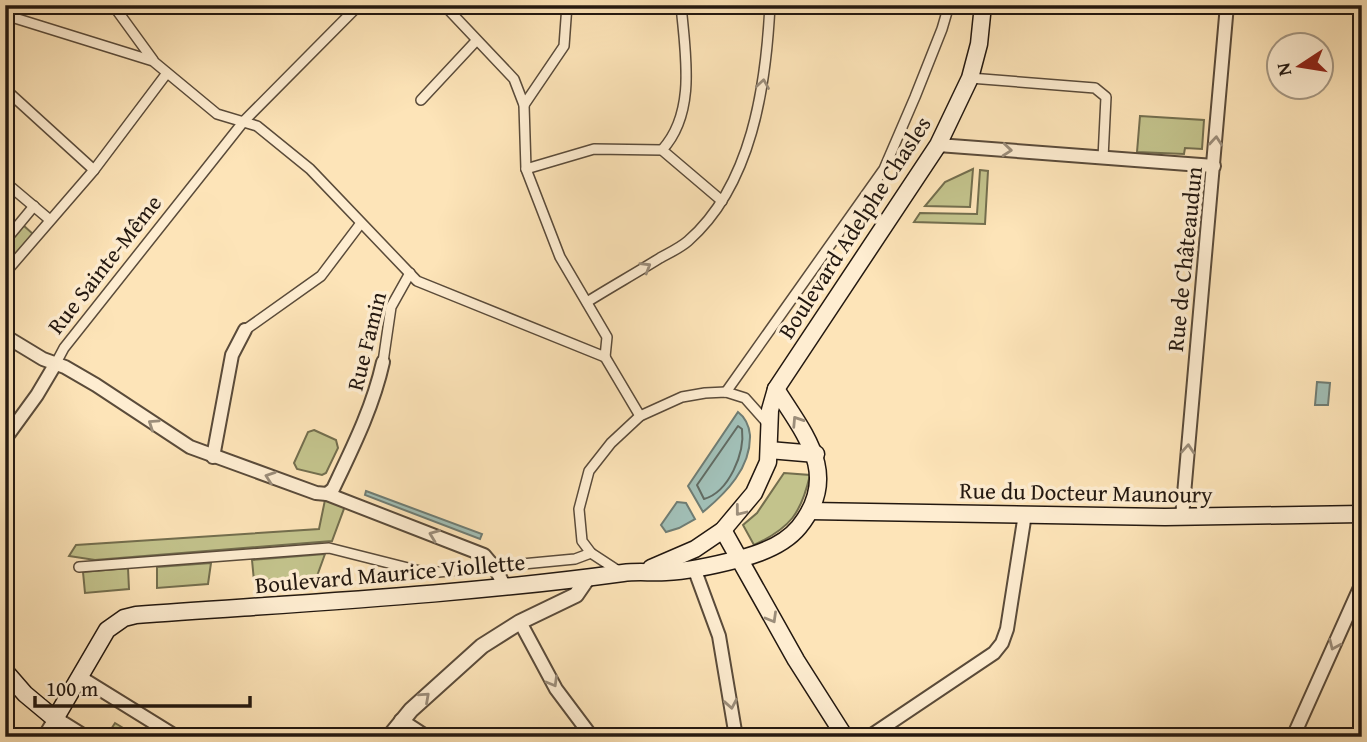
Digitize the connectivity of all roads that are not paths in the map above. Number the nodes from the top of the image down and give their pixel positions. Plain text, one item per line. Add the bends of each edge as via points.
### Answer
1 (113, 5) edge
2 (359, 5) edge
3 (444, 5) edge
4 (567, 5) edge
5 (681, 5) edge
6 (770, 5) edge
7 (949, 5) edge
8 (983, 5) edge
9 (1227, 5) edge
10 (5, 15) edge
11 (476, 41) junction
12 (153, 61) junction
13 (167, 73) junction
14 (971, 78) junction
15 (514, 79) junction
16 (5, 89) edge
17 (535, 89) junction
18 (421, 100) dead end
19 (524, 105) junction
20 (244, 121) junction
21 (939, 145) junction
22 (662, 150) junction
23 (1103, 158) junction
24 (1214, 166) junction
25 (526, 169) junction
26 (93, 170) junction
27 (5, 182) edge
28 (722, 201) junction
29 (34, 206) junction
30 (50, 220) junction
31 (361, 223) junction
32 (5, 241) edge
33 (5, 273) edge
34 (410, 273) junction
35 (587, 302) junction
36 (246, 330) joint
37 (5, 336) edge
38 (605, 357) junction
39 (383, 362) joint
40 (56, 363) junction
41 (776, 389) junction
42 (726, 392) junction
43 (640, 416) junction
44 (769, 425) junction
45 (5, 439) edge
46 (769, 450) junction
47 (816, 454) junction
48 (212, 457) junction
49 (327, 494) junction
50 (810, 511) junction
51 (1025, 514) junction
52 (1362, 514) edge
53 (1182, 517) junction
54 (723, 530) junction
55 (591, 553) junction
56 (738, 559) junction
57 (79, 567) dead end
58 (495, 568) junction
59 (694, 568) junction
60 (646, 570) junction
61 (622, 573) junction
62 (587, 579) junction
63 (1362, 583) edge
64 (505, 587) junction
65 (520, 622) junction
66 (5, 671) edge
67 (80, 677) junction
68 (55, 719) junction
69 (401, 720) junction
70 (44, 737) edge
71 (84, 737) edge
72 (177, 737) edge
73 (389, 737) edge
74 (428, 737) edge
75 (592, 737) edge
76 (736, 737) edge
77 (845, 737) edge
78 (869, 737) edge
79 (1293, 737) edge

1 - 12 street
2 - 20 street, Rue Sainte-Même
3 - 11 street
4 - 17 street via 564,46
5 - 22 street via 686,69 682,116
28 -> 6 street via 763,90
7 - 42 street, Boulevard Adelphe Chasles via 884,169
8 - 14 main road, Boulevard Adelphe Chasles
24 -> 9 street, Rue de Châteaudun
10 - 12 street
11 - 15 street
11 - 18 street
12 - 13 street
13 - 20 street via 217,114
13 - 26 street
14 - 21 main road, Boulevard Adelphe Chasles
14 - 23 street via 1095,88 1106,97
15 - 17 street
15 - 19 street
16 - 26 street
17 - 19 street
19 - 25 street
20 - 31 street via 257,126 310,169
20 - 40 street, Rue Sainte-Même
21 -> 23 street
21 - 41 main road, Boulevard Adelphe Chasles
22 - 25 street via 594,149
22 - 28 street
23 - 24 street
53 -> 24 street, Rue de Châteaudun
25 - 35 street via 561,257
26 - 30 street
27 - 29 street
35 -> 28 street via 686,243
29 - 30 street
29 - 32 street
30 - 33 street
31 - 34 street
31 - 36 street via 321,276
34 - 38 street via 416,281
34 - 39 street, Rue Famin via 390,307
35 - 38 street via 607,337
36 - 48 street via 232,355
37 - 40 street
38 - 43 street
39 - 49 street, Rue Famin via 376,395
40 - 45 street, Rue Sainte-Même
48 -> 40 street
41 - 44 main road
47 -> 41 main road
42 - 43 street via 682,397
42 - 44 street via 745,398
43 - 55 street via 589,471 579,509 582,541
44 - 46 main road
46 - 47 main road
46 -> 54 main road via 754,493
47 - 50 main road via 819,478
49 -> 48 street
58 -> 49 street via 474,550
50 - 51 main road, Rue du Docteur Maunoury
50 - 56 main road via 798,529 782,541
51 - 53 main road, Rue du Docteur Maunoury
51 - 78 street via 1002,643 994,653
52 - 53 main road, Rue du Docteur Maunoury
54 - 56 main road
54 - 60 main road via 695,549
55 - 58 street
55 - 61 street
56 - 59 main road
56 -> 77 main road
57 - 58 street via 329,548 428,573
58 - 64 street
59 - 60 main road
59 -> 76 street via 719,636
60 - 61 main road, Boulevard Maurice Viollette
61 - 62 main road, Boulevard Maurice Viollette
62 - 64 main road, Boulevard Maurice Viollette
62 - 65 street via 576,595
63 -> 79 street
64 - 67 main road, Boulevard Maurice Viollette via 136,615 107,629
69 -> 65 street via 482,646
65 -> 75 street via 556,689
66 - 68 main road
67 - 68 main road
67 - 72 street
68 - 70 street
68 - 71 street
69 - 73 street
69 - 74 street

